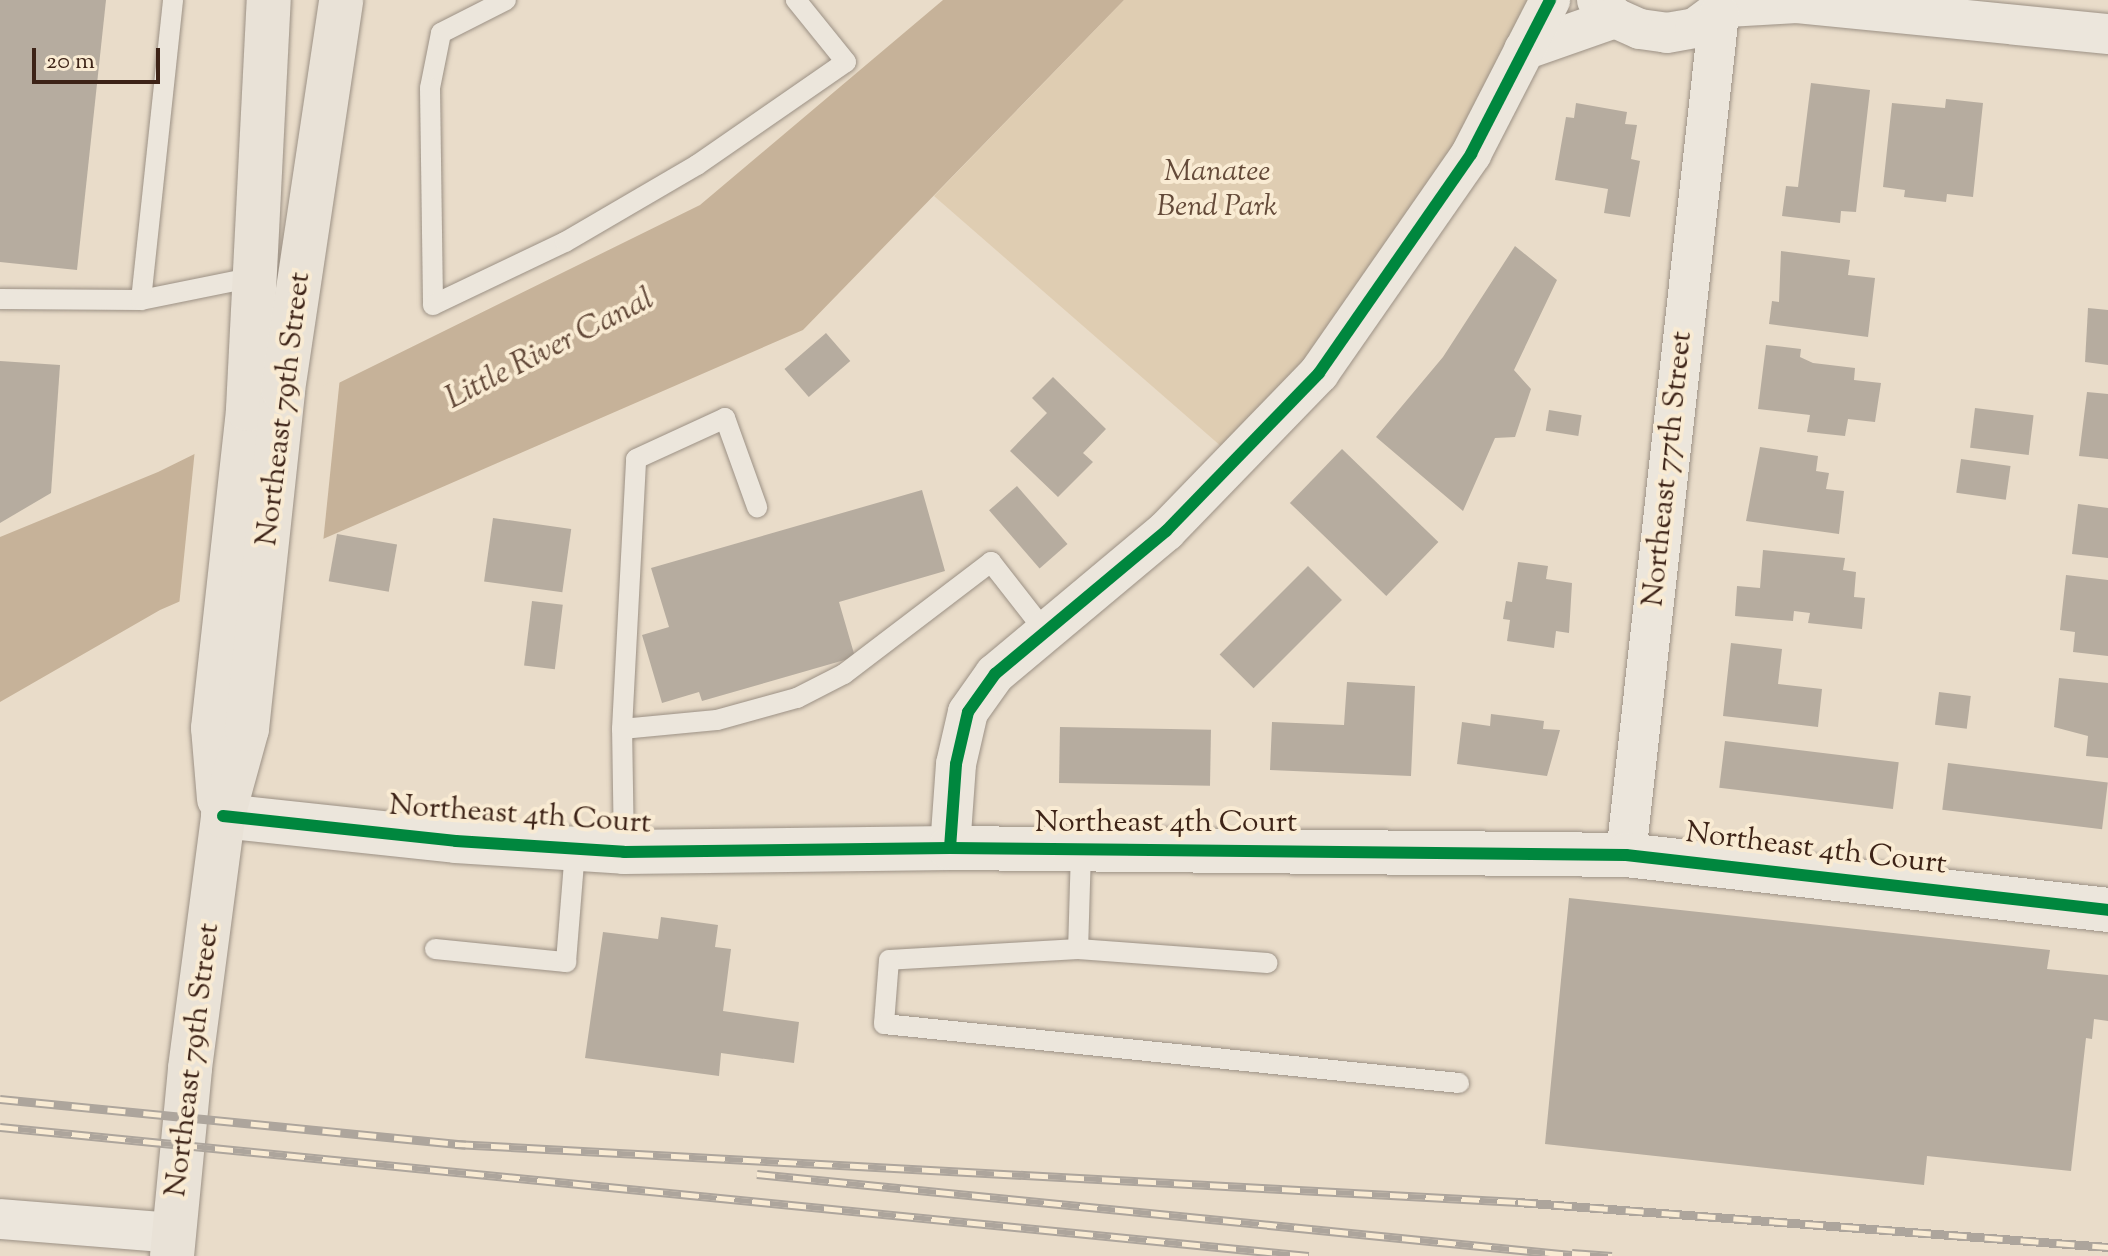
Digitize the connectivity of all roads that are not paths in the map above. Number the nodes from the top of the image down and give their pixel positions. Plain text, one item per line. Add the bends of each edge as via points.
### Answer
1 (173, 0) edge
2 (269, 0) edge
3 (341, 0) edge
4 (506, 0) edge
5 (796, 0) edge
6 (1550, 0) edge
7 (1796, 2) edge
8 (1726, 7) edge
9 (1606, 9) edge
10 (1655, 32) junction
11 (2108, 34) edge
12 (1524, 50) junction
13 (1711, 84) junction
14 (255, 277) junction
15 (0, 299) edge
16 (141, 300) junction
17 (265, 400) junction
18 (757, 507) dead end
19 (1045, 631) junction
20 (622, 729) junction
21 (223, 816) junction
22 (950, 848) junction
23 (575, 850) junction
24 (1081, 850) junction
25 (624, 852) junction
26 (1626, 855) junction
27 (2108, 910) edge
28 (435, 949) dead end
29 (1078, 949) junction
30 (1267, 963) dead end
31 (1459, 1083) dead end
32 (0, 1219) edge
33 (173, 1245) edge

1 - 16 lane
2 - 14 main road, Northeast 79th Street
3 - 17 main road, Northeast 79th Street
4 - 5 lane via 441,33 430,88 433,305 565,242 697,165 846,62
6 - 12 street
7 - 8 street
7 - 11 street
8 - 10 street via 1695,28
8 - 13 street, Northeast 77th Street
9 - 10 street
9 - 12 street
10 - 13 street
12 - 19 street via 1471,154 1319,373 1166,531
13 - 26 street, Northeast 77th Street
14 - 16 lane
14 - 17 main road, Northeast 79th Street
15 - 16 lane
17 - 21 main road, Northeast 79th Street via 246,589 247,729
18 - 20 lane via 725,418 636,459
19 - 20 lane via 991,562 844,674 797,698 717,720
19 - 22 street via 995,674 968,712 956,764
20 - 25 lane
21 - 23 street, Northeast 4th Court
21 - 33 main road, Northeast 79th Street
22 - 24 street, Northeast 4th Court
22 - 25 street, Northeast 4th Court
23 - 25 street, Northeast 4th Court
23 - 28 lane via 566,962
24 - 26 street, Northeast 4th Court
24 - 29 lane
26 - 27 street, Northeast 4th Court
29 - 30 lane
29 - 31 lane via 889,960 884,1024
32 - 33 street

